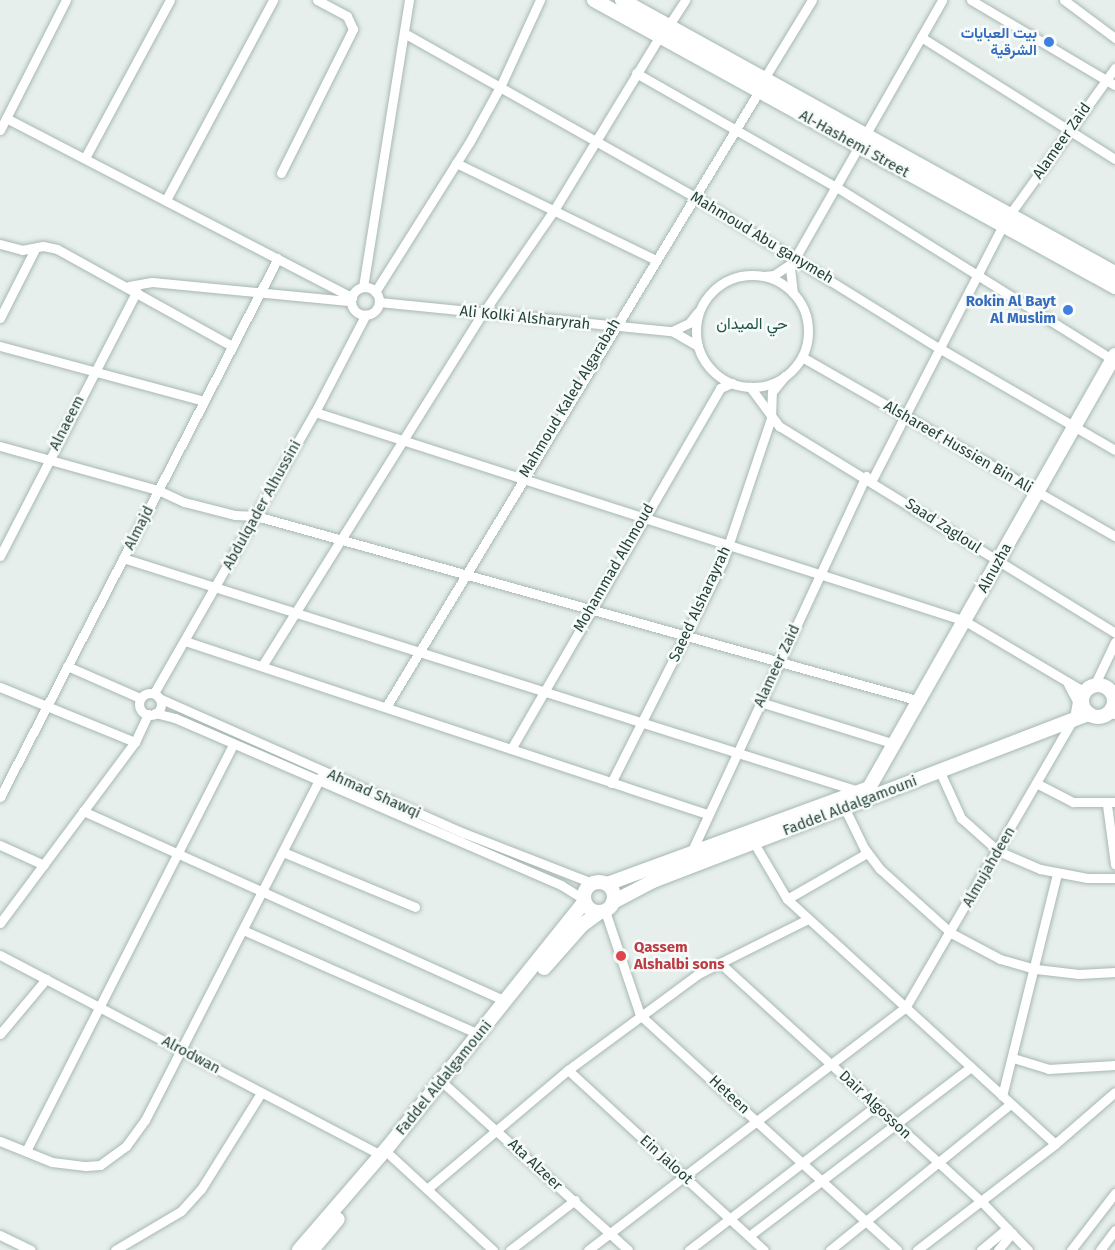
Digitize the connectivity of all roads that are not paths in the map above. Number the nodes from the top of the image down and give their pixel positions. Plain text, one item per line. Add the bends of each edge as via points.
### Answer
1 (66, 0) edge
2 (170, 0) edge
3 (273, 0) edge
4 (317, 0) edge
5 (409, 0) edge
6 (540, 0) edge
7 (594, 0) edge
8 (622, 0) edge
9 (685, 0) edge
10 (812, 0) edge
11 (942, 0) edge
12 (971, 0) edge
13 (1064, 0) edge
14 (669, 26) junction
15 (404, 33) junction
16 (659, 37) junction
17 (921, 37) junction
18 (1115, 38) edge
19 (1115, 69) edge
20 (636, 73) junction
21 (765, 77) junction
22 (1111, 83) edge
23 (501, 85) junction
24 (759, 91) junction
25 (6, 118) junction
26 (0, 130) edge
27 (1069, 130) junction
28 (736, 131) junction
29 (598, 140) junction
30 (861, 140) junction
31 (86, 156) junction
32 (1115, 159) edge
33 (456, 164) junction
34 (281, 173) dead end
35 (837, 188) junction
36 (695, 196) junction
37 (167, 198) junction
38 (554, 210) junction
39 (1007, 219) junction
40 (0, 244) edge
41 (35, 249) junction
42 (278, 258) junction
43 (654, 259) junction
44 (795, 260) junction
45 (1115, 273) edge
46 (976, 274) junction
47 (762, 276) junction
48 (363, 287) junction
49 (1115, 287) edge
50 (133, 289) junction
51 (261, 292) junction
52 (375, 292) junction
53 (794, 294) junction
54 (351, 299) junction
55 (379, 302) junction
56 (701, 307) junction
57 (483, 313) junction
58 (366, 314) junction
59 (0, 318) edge
60 (613, 328) junction
61 (672, 331) junction
62 (0, 346) edge
63 (232, 346) junction
64 (698, 346) junction
65 (939, 348) junction
66 (802, 357) junction
67 (1114, 358) edge
68 (92, 373) junction
69 (716, 374) junction
70 (785, 376) junction
71 (732, 383) junction
72 (750, 387) junction
73 (720, 388) junction
74 (204, 401) junction
75 (315, 412) junction
76 (905, 416) junction
77 (771, 418) junction
78 (1074, 426) junction
79 (401, 440) junction
80 (0, 446) edge
81 (1115, 450) edge
82 (48, 460) junction
83 (522, 478) junction
84 (869, 478) junction
85 (158, 490) junction
86 (1037, 493) junction
87 (256, 516) junction
88 (644, 516) junction
89 (1115, 536) edge
90 (339, 540) junction
91 (729, 543) junction
92 (0, 556) edge
93 (123, 558) junction
94 (998, 562) junction
95 (821, 572) junction
96 (464, 575) junction
97 (217, 587) junction
98 (590, 610) junction
99 (295, 612) junction
100 (965, 621) junction
101 (1115, 633) edge
102 (686, 636) junction
103 (185, 641) junction
104 (1115, 642) edge
105 (418, 650) junction
106 (779, 662) junction
107 (67, 666) junction
108 (262, 666) junction
109 (1067, 682) junction
110 (0, 687) edge
111 (545, 689) junction
112 (1089, 689) junction
113 (157, 696) junction
114 (140, 698) junction
115 (920, 701) junction
116 (760, 702) junction
117 (47, 705) junction
118 (386, 707) junction
119 (1113, 708) edge
120 (151, 714) junction
121 (1089, 714) junction
122 (642, 721) junction
123 (1071, 724) junction
124 (1047, 733) junction
125 (135, 742) junction
126 (233, 744) junction
127 (895, 744) junction
128 (511, 749) junction
129 (736, 751) junction
130 (1052, 755) junction
131 (940, 772) junction
132 (321, 776) junction
133 (875, 780) junction
134 (611, 783) junction
135 (1036, 783) junction
136 (861, 792) junction
137 (888, 793) junction
138 (0, 797) edge
139 (1111, 803) edge
140 (845, 809) junction
141 (83, 811) junction
142 (707, 814) junction
143 (754, 843) junction
144 (0, 845) edge
145 (998, 851) junction
146 (284, 852) junction
147 (867, 853) junction
148 (177, 854) junction
149 (689, 856) junction
150 (1115, 864) edge
151 (44, 865) junction
152 (1057, 873) junction
153 (1115, 878) edge
154 (592, 883) junction
155 (607, 884) junction
156 (263, 892) junction
157 (787, 899) junction
158 (584, 900) junction
159 (415, 908) dead end
160 (606, 909) junction
161 (808, 919) junction
162 (0, 923) edge
163 (243, 930) junction
164 (951, 933) junction
165 (0, 955) edge
166 (720, 963) junction
167 (1036, 969) junction
168 (1115, 972) edge
169 (46, 979) junction
170 (506, 1001) junction
171 (100, 1006) junction
172 (905, 1008) junction
173 (640, 1015) junction
174 (0, 1034) edge
175 (479, 1034) junction
176 (181, 1049) junction
177 (1013, 1059) junction
178 (832, 1065) junction
179 (1115, 1065) edge
180 (970, 1067) junction
181 (568, 1070) junction
182 (444, 1084) junction
183 (1115, 1092) edge
184 (261, 1093) junction
185 (1002, 1096) junction
186 (1010, 1104) junction
187 (876, 1106) junction
188 (757, 1121) junction
189 (896, 1125) junction
190 (497, 1129) junction
191 (0, 1141) edge
192 (1055, 1144) junction
193 (26, 1151) junction
194 (386, 1155) junction
195 (804, 1163) junction
196 (939, 1163) junction
197 (686, 1177) junction
198 (822, 1180) junction
199 (427, 1189) junction
200 (1115, 1193) edge
201 (575, 1200) junction
202 (981, 1201) junction
203 (729, 1218) junction
204 (866, 1221) junction
205 (1010, 1230) junction
206 (1115, 1230) edge
207 (611, 1233) junction
208 (0, 1235) edge
209 (749, 1236) junction
210 (139, 1239) junction
211 (1024, 1249) edge
212 (31, 1250) edge
213 (115, 1250) edge
214 (142, 1250) edge
215 (299, 1250) edge
216 (312, 1250) edge
217 (493, 1250) edge
218 (510, 1250) edge
219 (588, 1250) edge
220 (628, 1250) edge
221 (689, 1250) edge
222 (764, 1250) edge
223 (830, 1250) edge
224 (897, 1250) edge
225 (917, 1250) edge
226 (981, 1250) edge
227 (998, 1250) edge
228 (1071, 1250) edge
229 (1100, 1250) edge

1 - 25 street
2 - 31 street
3 - 37 street
4 - 34 street via 347,16 353,29
5 - 15 street
6 - 23 street
7 - 16 main road, Al-Hashemi Street
8 - 14 main road, Al-Hashemi Street
9 - 14 street
10 - 21 street
11 - 17 street
12 - 22 street
13 - 18 street
14 - 21 main road, Al-Hashemi Street
15 - 23 street, Mahmoud Abu ganymeh
15 - 48 street
16 - 20 street
16 - 24 main road, Al-Hashemi Street
17 - 27 street
17 - 30 street
19 - 22 street, Alameer Zaid
20 - 28 street
20 - 29 street
21 - 30 main road, Al-Hashemi Street
22 - 27 street, Alameer Zaid
23 - 29 street, Mahmoud Abu ganymeh
23 - 33 street
24 - 28 street, Mahmoud Kaled Algarabah
24 - 30 main road, Al-Hashemi Street
25 - 26 street
25 - 31 street
27 - 32 street
27 - 39 street, Alameer Zaid
28 - 35 street
28 - 36 street, Mahmoud Kaled Algarabah
29 - 36 street, Mahmoud Abu ganymeh
29 - 38 street
30 - 35 street
30 - 39 main road, Al-Hashemi Street
31 - 37 street
33 - 38 street
33 - 52 street
35 - 44 street
35 - 46 street
36 - 43 street, Mahmoud Kaled Algarabah
36 - 44 street, Mahmoud Abu ganymeh
37 - 42 street
38 - 43 street
38 - 57 street
39 - 45 main road, Al-Hashemi Street
39 - 46 street, Alameer Zaid
39 - 49 main road, Al-Hashemi Street
40 - 41 street
41 - 50 street via 57,249
41 - 59 street
42 - 51 street, Almajd
42 - 54 street
43 - 60 street, Mahmoud Kaled Algarabah
44 - 47 street via 774,275
44 - 53 street via 789,275
44 - 65 street, Mahmoud Abu ganymeh
46 - 65 street, Alameer Zaid
46 - 67 street
47 - 53 street
47 - 56 street via 726,281 711,292
48 - 52 street
48 - 54 street
50 - 51 street via 152,282
50 - 63 street
50 - 68 street, Alnaeem
51 - 54 street
51 - 63 street, Almajd
52 - 55 street
53 - 66 street via 807,324
54 - 58 street via 357,312
55 - 57 street, Ali Kolki Alsharyrah
55 - 58 street via 373,312
56 - 61 street via 689,323
56 - 64 street
57 - 60 street, Ali Kolki Alsharyrah
57 - 79 street
58 - 75 street, Abdulqader Alhussini
60 - 61 street, Ali Kolki Alsharyrah
60 - 83 street, Mahmoud Kaled Algarabah
61 - 64 street, Ali Kolki Alsharyrah
62 - 68 street
63 - 74 street, Almajd
64 - 69 street
65 - 76 street, Alameer Zaid
65 - 78 street, Mahmoud Abu ganymeh
66 - 70 street
66 - 76 street, Alshareef Hussien Bin Ali
67 - 78 main road, Alnuzha
68 - 74 street
68 - 82 street, Alnaeem
69 - 71 street
69 - 73 street
70 - 72 street
70 - 77 street via 772,392
71 - 72 street
71 - 73 street
72 - 77 street, Saad Zagloul
73 - 88 street, Mohammad Alhmoud
74 - 85 street, Almajd
75 - 79 street
75 - 87 street, Abdulqader Alhussini
76 - 84 street, Alameer Zaid
76 - 86 street, Alshareef Hussien Bin Ali
77 - 84 street, Saad Zagloul
77 - 91 street, Saeed Alsharayrah
78 - 81 street, Mahmoud Abu ganymeh
78 - 86 main road, Alnuzha
79 - 83 street
79 - 90 street
80 - 82 street
82 - 85 street
82 - 92 street, Alnaeem
83 - 88 street
83 - 96 street, Mahmoud Kaled Algarabah
84 - 94 street, Saad Zagloul
84 - 95 street, Alameer Zaid
85 - 87 street via 235,515
85 - 93 street, Almajd
86 - 89 street, Alshareef Hussien Bin Ali
86 - 94 main road, Alnuzha
87 - 90 street
87 - 97 street, Abdulqader Alhussini
88 - 91 street
88 - 98 street, Mohammad Alhmoud
90 - 96 street
90 - 99 street
91 - 95 street
91 - 102 street, Saeed Alsharayrah
93 - 97 street
93 - 107 street, Almajd
94 - 100 main road, Alnuzha
94 - 101 street, Saad Zagloul
95 - 100 street
95 - 106 street, Alameer Zaid
96 - 98 street
96 - 105 street, Mahmoud Kaled Algarabah
97 - 99 street
97 - 103 street, Abdulqader Alhussini
98 - 102 street
98 - 111 street, Mohammad Alhmoud
99 - 105 street
99 - 108 street
100 - 109 street
100 - 115 main road, Alnuzha
102 - 106 street
102 - 122 street, Saeed Alsharayrah
103 - 108 street
103 - 113 street, Abdulqader Alhussini
104 - 112 street
105 - 111 street
105 - 118 street, Mahmoud Kaled Algarabah
106 - 115 street
106 - 116 street, Alameer Zaid
107 - 114 street
107 - 117 street, Almajd
108 - 118 street
109 - 112 street
109 - 123 street via 1077,701
110 - 117 street
111 - 122 street
111 - 128 street, Mohammad Alhmoud
112 - 119 main road via 1109,690
112 - 121 main road via 1082,702
113 - 114 street
113 - 120 street, Abdulqader Alhussini via 161,705
113 - 132 street, Ahmad Shawqi
114 - 120 street via 140,708
115 - 127 main road, Alnuzha
116 - 127 street
116 - 129 street, Alameer Zaid
117 - 125 street
117 - 138 street, Almajd
118 - 128 street
119 - 121 main road via 1098,717
120 - 125 street
120 - 126 street, Ahmad Shawqi via 171,716
121 - 123 main road, Faddel Aldalgamouni
122 - 129 street
122 - 134 street, Saeed Alsharayrah
123 - 124 main road, Faddel Aldalgamouni
123 - 130 street, Almujahdeen
124 - 130 street
124 - 131 main road, Faddel Aldalgamouni
125 - 141 street
126 - 132 street, Ahmad Shawqi
126 - 148 street
127 - 133 main road, Alnuzha
128 - 134 street
129 - 136 street
129 - 142 street, Alameer Zaid
130 - 135 street, Almujahdeen
131 - 137 main road, Faddel Aldalgamouni
131 - 145 street via 960,818
132 - 146 street
132 - 154 street, Ahmad Shawqi
132 - 158 street, Ahmad Shawqi via 561,885
133 - 136 main road
133 - 137 main road via 878,791
134 - 142 street
135 - 139 street via 1072,802
135 - 145 street, Almujahdeen
136 - 149 main road
137 - 140 main road, Faddel Aldalgamouni
139 - 150 street
140 - 143 main road, Faddel Aldalgamouni
140 - 147 street
141 - 148 street
141 - 151 street
142 - 149 street, Alameer Zaid
143 - 157 street
143 - 160 main road, Faddel Aldalgamouni via 645,884
144 - 151 street
145 - 152 street via 1031,867
145 - 164 street, Almujahdeen
146 - 156 street
146 - 159 street
147 - 157 street
147 - 164 street via 906,897
148 - 156 street
148 - 171 street
149 - 155 main road
151 - 162 street
152 - 153 street
152 - 167 street
154 - 155 main road
154 - 158 main road via 584,891
155 - 160 main road via 613,892
156 - 163 street
156 - 170 street
157 - 161 street
158 - 160 main road via 592,911
158 - 170 main road, Faddel Aldalgamouni
160 - 173 street, Heteen
160 - 182 main road, Faddel Aldalgamouni via 579,928
161 - 166 street
161 - 172 street
163 - 175 street
163 - 176 street
164 - 167 street via 1000,959
164 - 172 street, Almujahdeen
165 - 169 street, Alrodwan
166 - 173 street
166 - 178 street, Dair Algosson
167 - 168 street via 1079,974
167 - 177 street
169 - 171 street, Alrodwan
169 - 174 street
170 - 175 main road, Faddel Aldalgamouni
171 - 176 street, Alrodwan
171 - 193 street
172 - 178 street
172 - 180 street
173 - 181 street
173 - 188 street, Heteen
175 - 182 main road, Faddel Aldalgamouni
176 - 184 street, Alrodwan
176 - 193 street via 142,1125 115,1156 100,1165 86,1166 52,1162
177 - 179 street via 1048,1069
177 - 185 street
178 - 187 street, Dair Algosson
178 - 188 street
180 - 185 street
180 - 189 street
181 - 190 street
181 - 197 street, Ein Jaloot
182 - 190 street, Ata Alzeer
182 - 194 main road, Faddel Aldalgamouni
183 - 192 street
184 - 194 street, Alrodwan
184 - 210 street via 201,1189 181,1211
185 - 186 street
186 - 192 street
186 - 196 street
187 - 189 street, Dair Algosson
187 - 195 street
188 - 195 street, Heteen
188 - 197 street
189 - 196 street, Dair Algosson
189 - 198 street
190 - 199 street
190 - 201 street, Ata Alzeer
191 - 193 street
192 - 202 street
194 - 199 street, Alrodwan
194 - 215 main road, Faddel Aldalgamouni
194 - 216 main road, Faddel Aldalgamouni
195 - 198 street, Heteen
195 - 203 street
196 - 202 street, Dair Algosson
196 - 204 street
197 - 203 street, Ein Jaloot
197 - 207 street
198 - 204 street, Heteen
198 - 209 street
199 - 217 street, Alrodwan
200 - 228 street
201 - 207 street, Ata Alzeer
201 - 218 street
202 - 205 street, Dair Algosson
202 - 225 street
203 - 209 street, Ein Jaloot
203 - 221 street
204 - 223 street
204 - 224 street, Heteen
205 - 211 street, Dair Algosson
205 - 226 street
205 - 227 street
206 - 229 street
207 - 219 street
207 - 220 street, Ata Alzeer
208 - 212 street
209 - 222 street, Ein Jaloot
210 - 213 street
210 - 214 street

